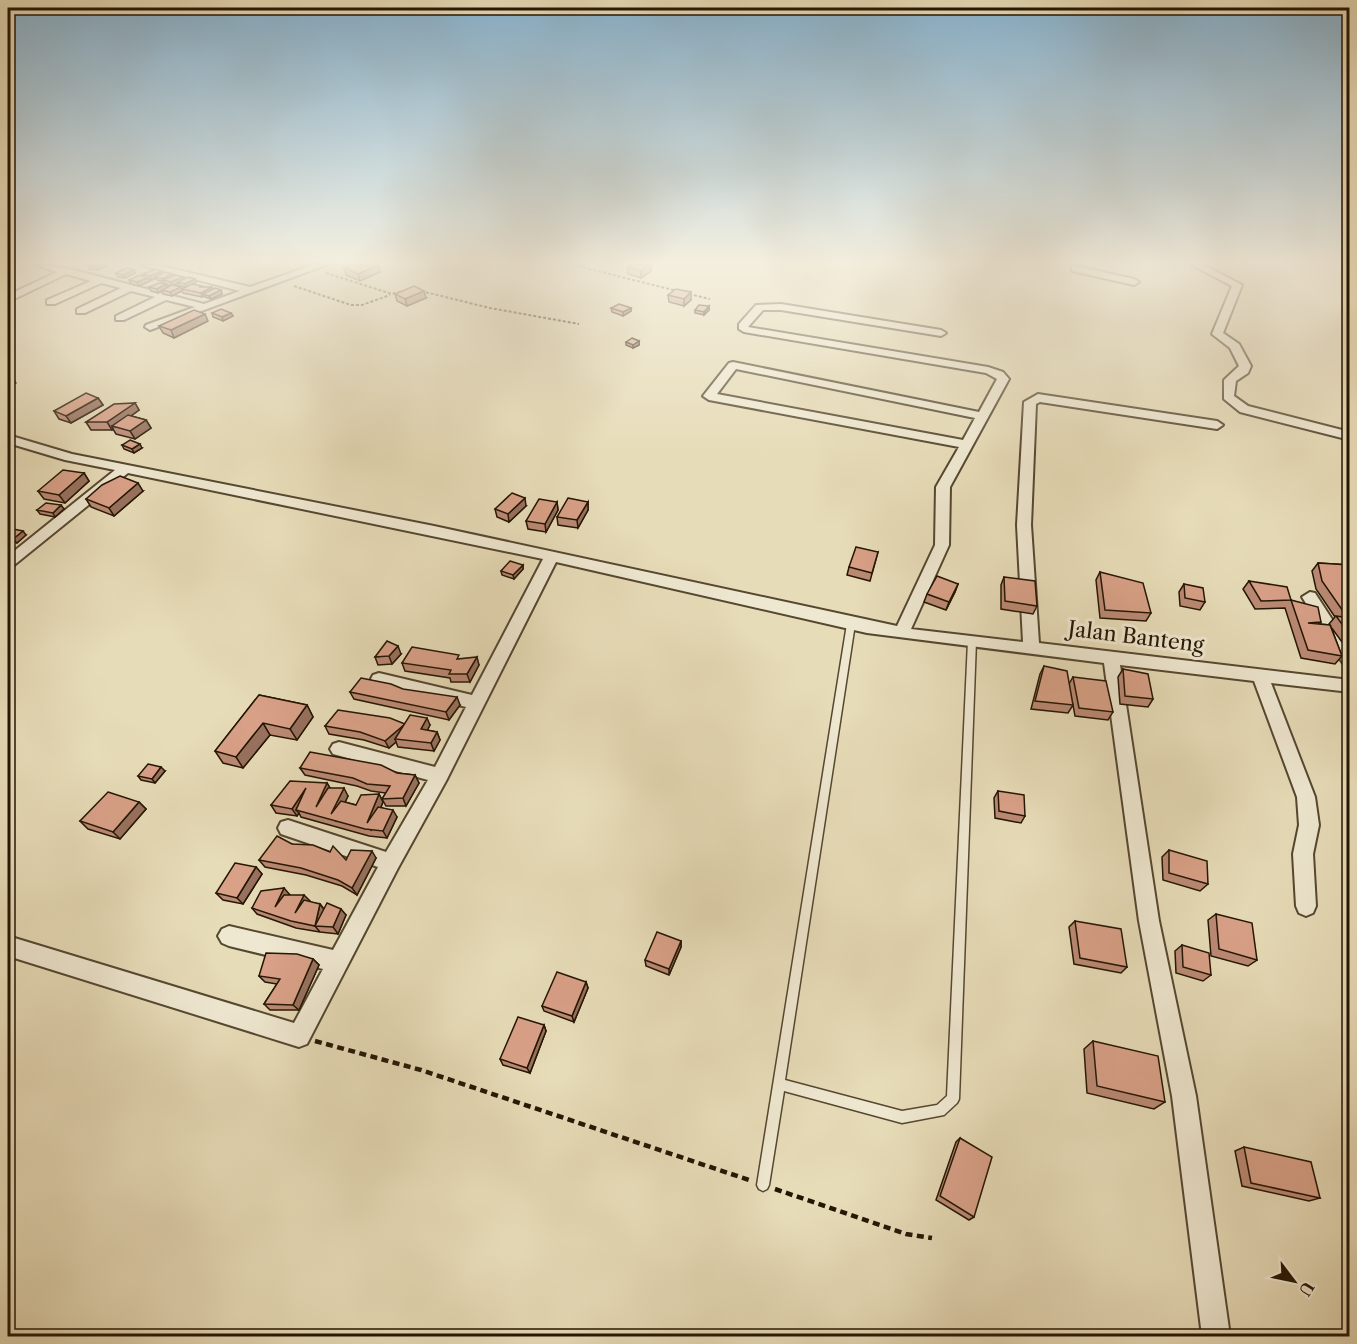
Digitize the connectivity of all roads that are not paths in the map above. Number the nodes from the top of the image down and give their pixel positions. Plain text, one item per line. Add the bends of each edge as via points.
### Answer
1 (744, 328) edge
2 (909, 328) edge
3 (1220, 328) edge
4 (941, 333) dead end
5 (983, 416) junction
6 (1217, 425) dead end
7 (1350, 436) edge
8 (8, 440) edge
9 (967, 445) junction
10 (127, 467) junction
11 (552, 555) junction
12 (8, 563) edge
13 (1310, 597) dead end
14 (851, 624) junction
15 (909, 634) junction
16 (972, 641) junction
17 (1031, 647) junction
18 (1111, 656) junction
19 (1350, 661) edge
20 (1260, 675) junction
21 (379, 680) edge
22 (1350, 686) edge
23 (476, 703) junction
24 (339, 749) dead end
25 (440, 776) junction
26 (288, 828) dead end
27 (391, 862) junction
28 (1306, 906) dead end
29 (229, 936) dead end
30 (8, 946) edge
31 (339, 962) junction
32 (779, 1084) junction
33 (763, 1185) road end
34 (1216, 1336) edge

1 - 5 street via 788,339 999,374 1003,379
2 - 4 street
3 - 7 street via 1217,334 1235,346 1245,366 1230,380 1228,397 1233,404
5 - 9 street
5 - 9 street via 733,365 709,396
6 - 17 street via 1038,398 1030,402 1024,525
8 - 10 street, Jalan Banteng via 70,458
9 - 15 street via 943,487 942,545
10 - 11 street, Jalan Banteng
10 - 12 street
11 - 14 street, Jalan Banteng
11 - 23 street
13 - 19 street
14 - 15 street, Jalan Banteng
14 - 32 lane
15 - 16 street, Jalan Banteng
16 - 17 street, Jalan Banteng
16 - 32 lane via 954,1099 940,1112 902,1117
17 - 18 street, Jalan Banteng
18 - 20 street, Jalan Banteng
18 - 34 street via 1149,921 1184,1096 1192,1179
20 - 22 street, Jalan Banteng
20 - 28 street via 1306,797
21 - 23 street
23 - 25 street
24 - 25 street
25 - 27 street
26 - 27 street
27 - 31 street
29 - 31 street
30 - 31 street via 299,1036
32 - 33 lane

